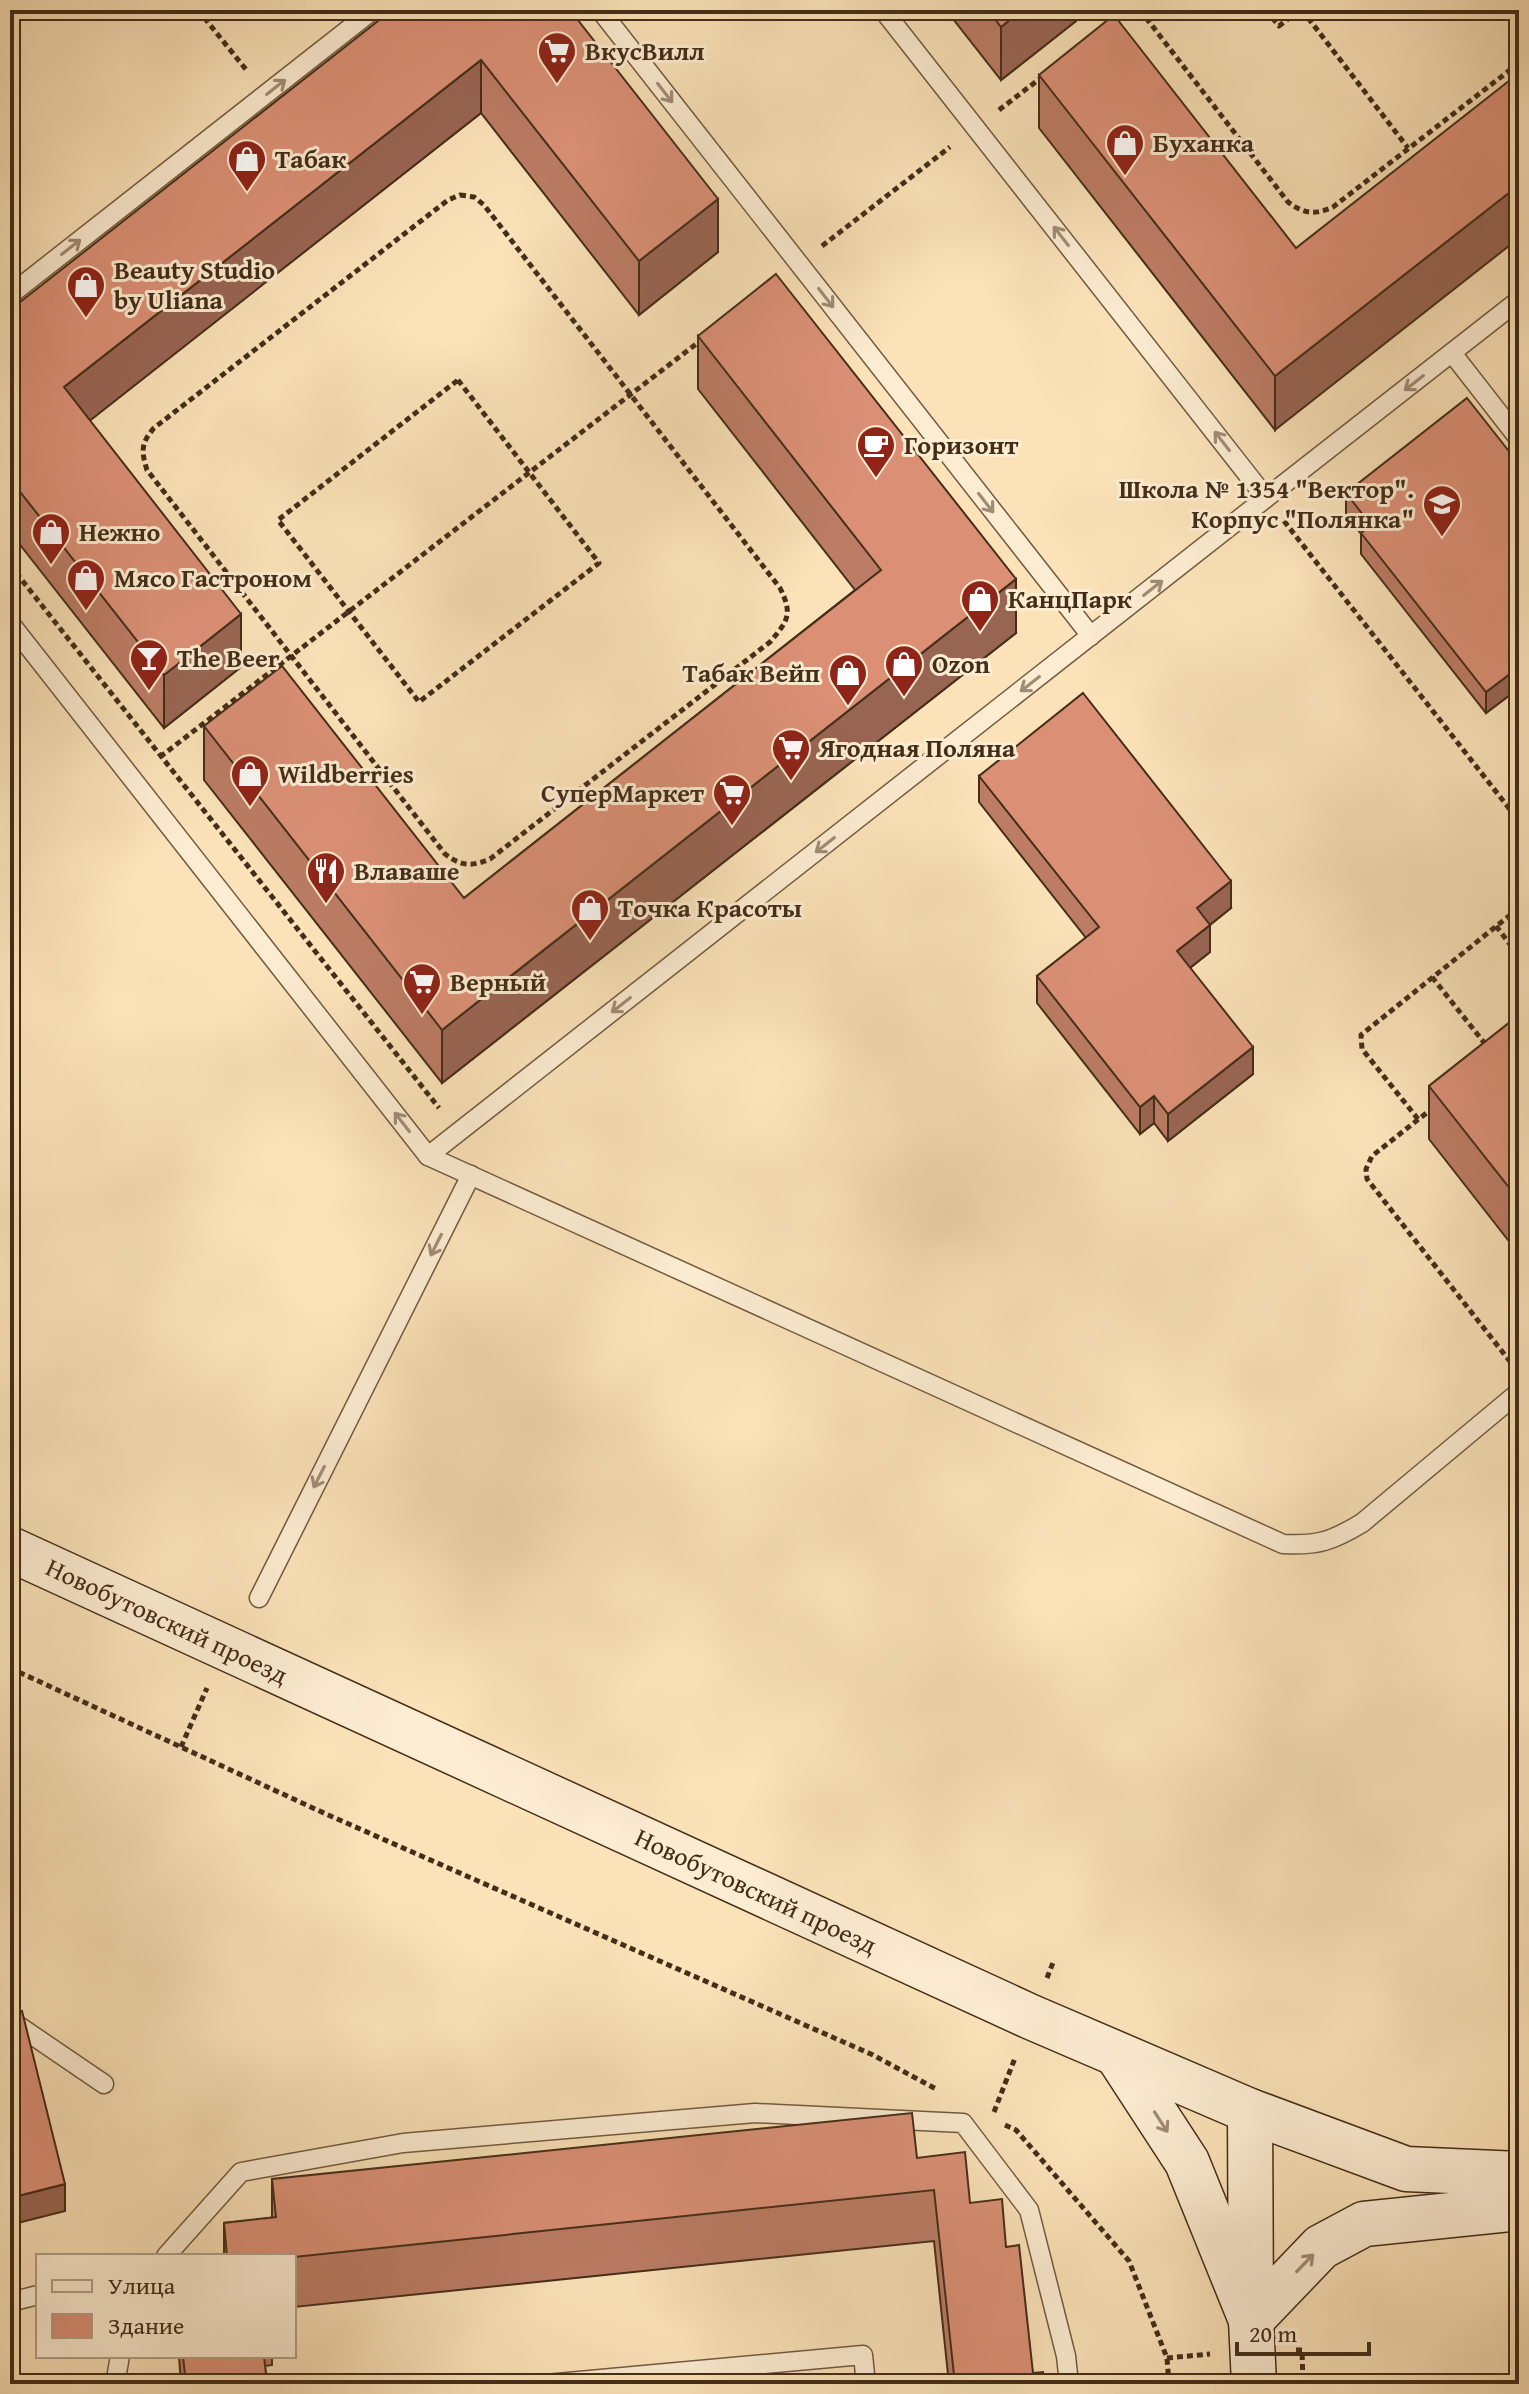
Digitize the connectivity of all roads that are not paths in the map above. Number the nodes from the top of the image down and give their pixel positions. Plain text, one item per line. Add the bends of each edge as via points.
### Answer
1 (373, 10) edge
2 (600, 10) edge
3 (883, 10) edge
4 (10, 295) edge
5 (1519, 300) edge
6 (1452, 353) junction
7 (1519, 439) edge
8 (1266, 498) junction
9 (10, 623) edge
10 (1091, 636) junction
11 (428, 1156) junction
12 (471, 1175) junction
13 (1519, 1392) edge
14 (10, 1549) edge
15 (259, 1598) dead end
16 (10, 2020) edge
17 (1118, 2056) junction
18 (104, 2084) dead end
19 (1250, 2111) junction
20 (1519, 2174) edge
21 (1519, 2208) edge
22 (168, 2254) edge
23 (36, 2296) edge
24 (10, 2302) edge
25 (1251, 2320) junction
26 (120, 2358) edge
27 (115, 2384) edge
28 (546, 2384) edge
29 (866, 2384) edge
30 (1069, 2384) edge
31 (1254, 2384) edge

4 -> 1 lane
2 -> 10 lane
8 -> 3 lane
5 - 6 lane
6 - 7 lane
6 -> 8 lane
10 -> 8 lane
11 -> 9 lane
10 -> 11 lane
11 - 12 lane
12 - 13 lane via 1283,1544 1311,1546 1362,1523
12 -> 15 lane
14 - 17 street, Новобутовский проезд
16 - 18 lane
17 - 19 street, Новобутовский проезд
17 -> 25 street via 1187,2162
19 - 20 street, Новобутовский проезд via 1406,2169
19 - 25 street
25 -> 21 street via 1321,2247 1364,2224
22 - 30 lane via 241,2172 403,2143 755,2113 963,2123 1029,2210
23 - 24 lane
25 - 31 street
26 - 27 lane
28 - 29 lane via 863,2355

